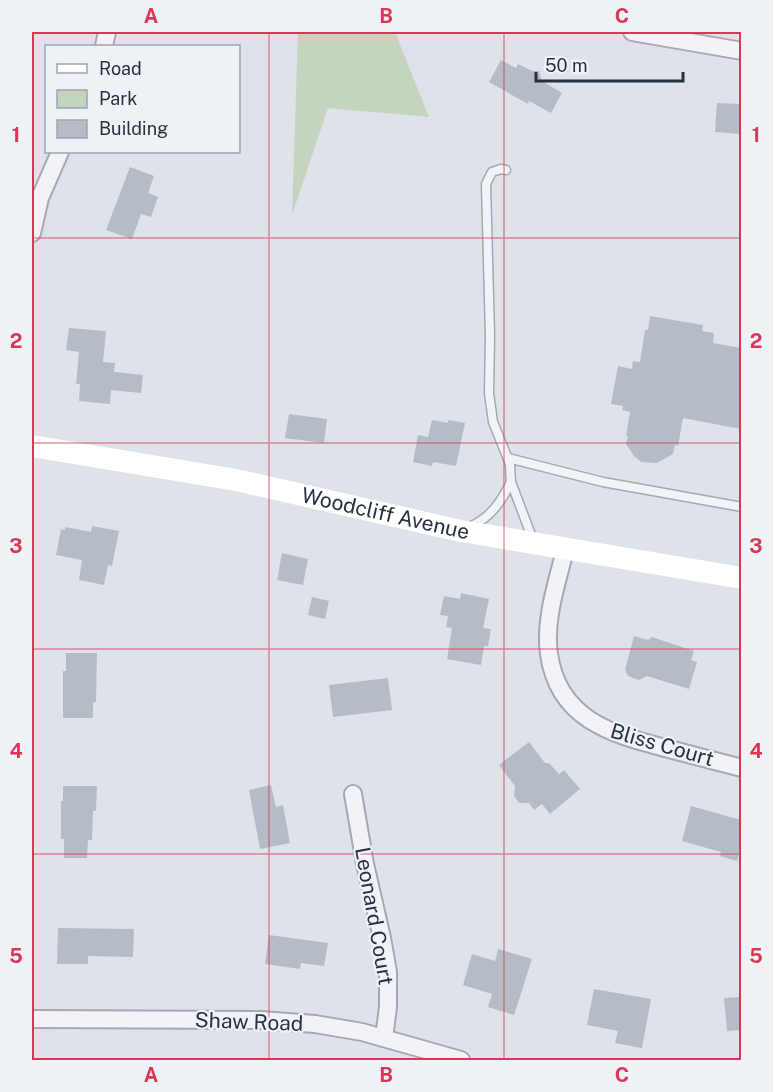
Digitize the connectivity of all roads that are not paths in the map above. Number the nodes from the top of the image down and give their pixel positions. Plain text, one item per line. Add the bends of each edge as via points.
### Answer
1 (632, 32) edge
2 (741, 51) edge
3 (60, 153) edge
4 (506, 170) dead end
5 (32, 233) edge
6 (32, 446) edge
7 (508, 458) junction
8 (511, 482) junction
9 (741, 507) edge
10 (461, 531) junction
11 (537, 545) junction
12 (565, 550) junction
13 (741, 578) edge
14 (741, 768) edge
15 (353, 794) dead end
16 (32, 1019) edge
17 (384, 1038) junction
18 (461, 1060) edge

1 - 2 street
3 - 5 street via 40,198
4 - 7 lane via 490,173 486,194 489,393 493,422
6 - 10 main road, Woodcliff Avenue via 236,480
7 - 8 lane
7 - 9 lane via 603,482
8 - 10 lane via 493,512
8 - 11 lane via 530,537
10 - 11 main road, Woodcliff Avenue
11 - 12 main road, Woodcliff Avenue
12 - 13 main road, Woodcliff Avenue
12 - 14 street, Bliss Court via 550,612 549,654 560,688 573,707 614,734
15 - 17 street, Leonard Court via 388,972
16 - 17 street, Shaw Road via 261,1020 315,1024
17 - 18 street, Shaw Road

